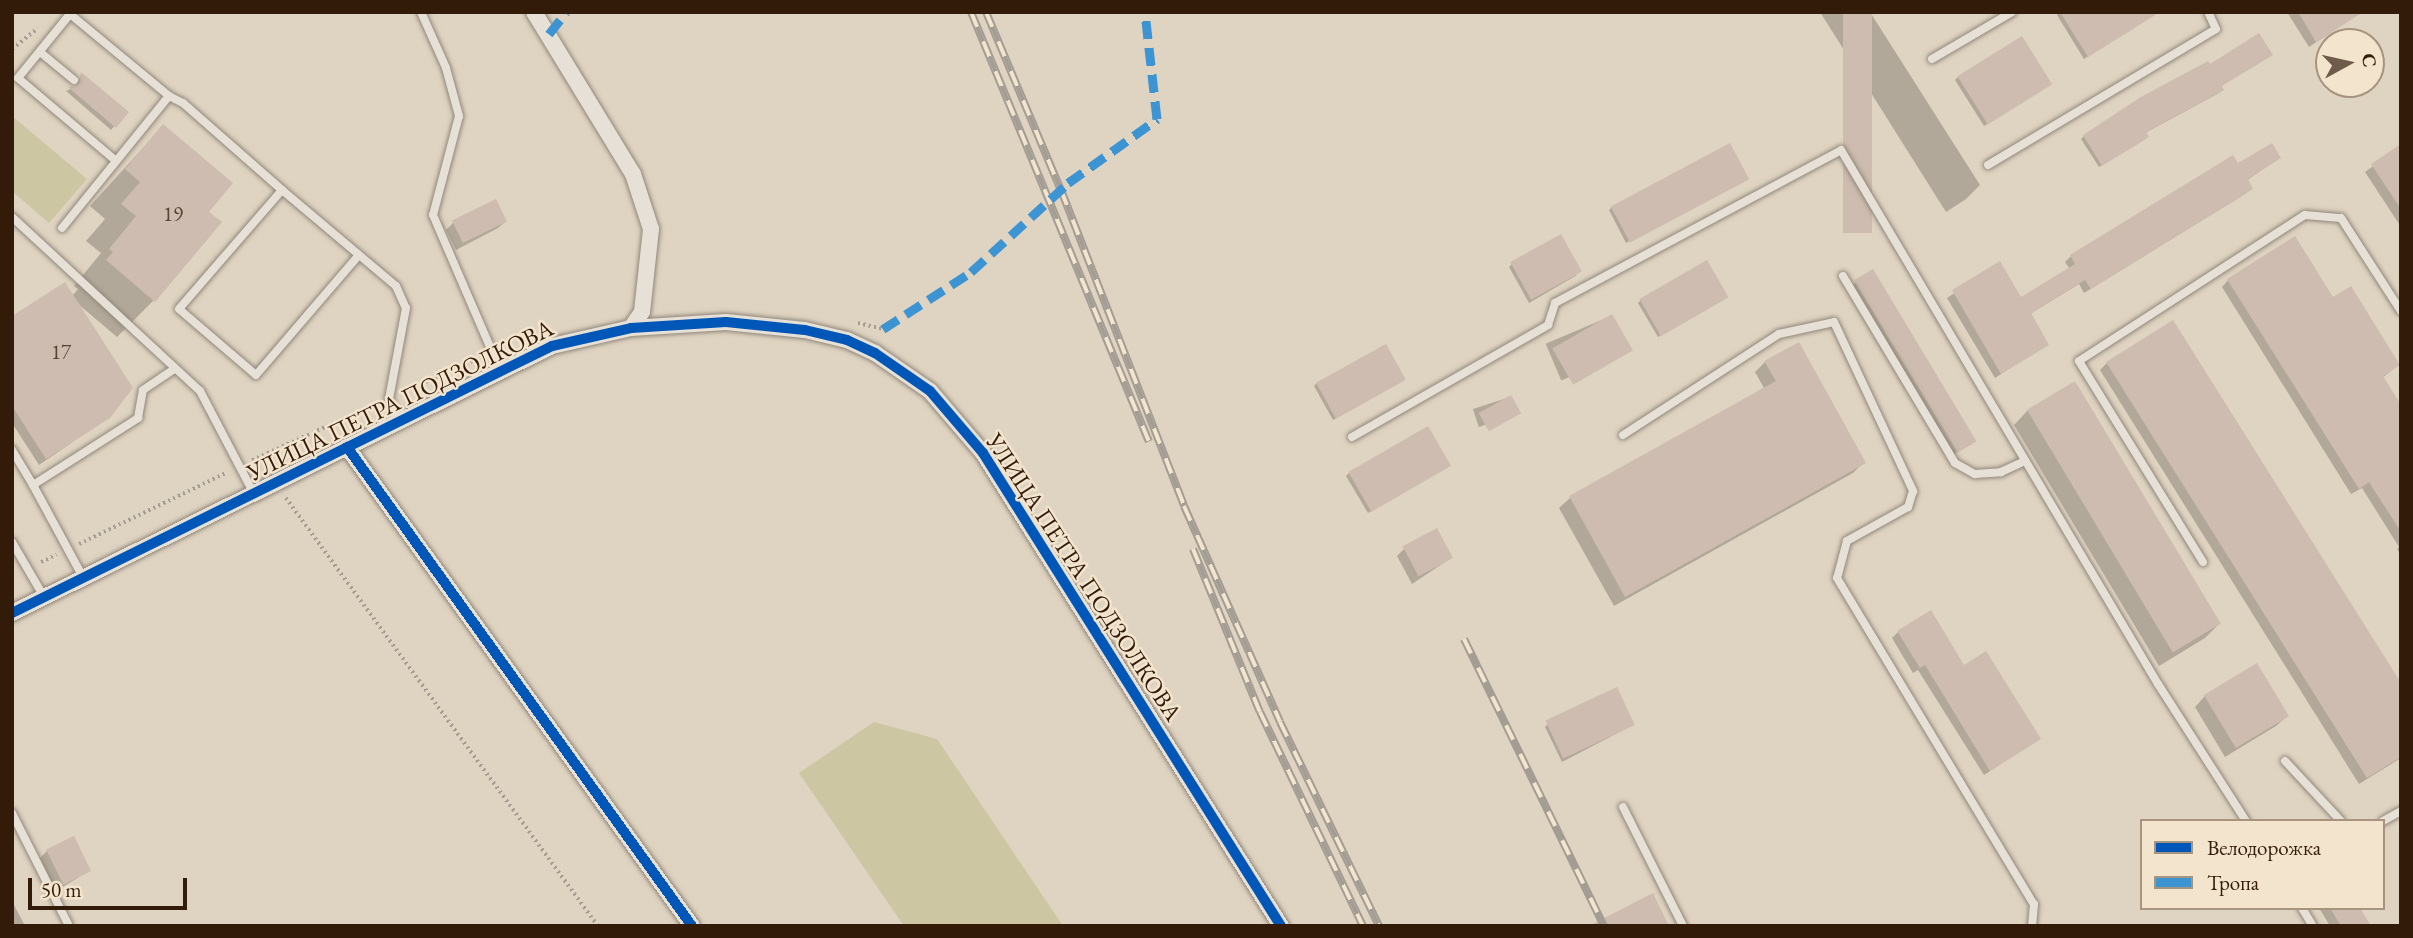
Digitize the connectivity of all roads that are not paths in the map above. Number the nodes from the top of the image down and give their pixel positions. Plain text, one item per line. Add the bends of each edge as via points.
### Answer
1 (421, 12) edge
2 (534, 12) edge
3 (2012, 12) edge
4 (2208, 12) edge
5 (40, 52) junction
6 (1932, 59) dead end
7 (74, 80) dead end
8 (169, 96) junction
9 (116, 160) junction
10 (1988, 165) dead end
11 (282, 190) junction
12 (12, 217) edge
13 (62, 228) dead end
14 (359, 255) junction
15 (1843, 276) dead end
16 (2401, 311) edge
17 (631, 328) junction
18 (173, 369) junction
19 (500, 370) junction
20 (398, 421) junction
21 (1623, 435) dead end
22 (1352, 437) dead end
23 (347, 447) junction
24 (12, 450) edge
25 (2025, 461) junction
26 (33, 485) junction
27 (254, 494) junction
28 (12, 542) edge
29 (2203, 562) dead end
30 (84, 579) junction
31 (44, 597) junction
32 (12, 612) edge
33 (2285, 761) dead end
34 (1623, 807) dead end
35 (2401, 811) edge
36 (12, 813) edge
37 (2245, 819) edge
38 (2339, 819) edge
39 (2385, 820) edge
40 (2303, 910) edge
41 (69, 926) edge
42 (692, 926) edge
43 (1281, 926) edge
44 (1683, 926) edge
45 (2032, 926) edge
46 (2313, 926) edge

1 - 19 lane via 446,68 459,116 433,215
2 - 17 street via 633,174 651,229 642,312
3 - 6 lane
4 - 10 lane via 2216,29
5 - 7 lane
5 - 8 lane via 70,14
5 - 9 lane via 18,78
8 - 9 lane
8 - 11 lane via 183,103
9 - 13 lane
11 - 14 lane
11 - 14 lane via 179,309 256,375
12 - 18 lane
14 - 20 lane via 396,286 406,308 389,398
15 - 25 lane via 1955,463 1975,474 2001,472
16 - 29 lane via 2341,218 2305,215 2079,361
17 - 19 street, УЛИЦА ПЕТРА ПОДЗОЛКОВА via 552,346
17 - 43 street, УЛИЦА ПЕТРА ПОДЗОЛКОВА via 726,322 805,330 847,340 875,353 930,391 983,453
18 - 26 lane via 143,390 138,418
18 - 27 lane via 200,391
19 - 20 street, УЛИЦА ПЕТРА ПОДЗОЛКОВА
20 - 23 street, УЛИЦА ПЕТРА ПОДЗОЛКОВА
21 - 45 lane via 1779,334 1834,322 1913,491 1908,507 1847,541 1837,578 2034,904
22 - 25 lane via 1548,325 1555,303 1841,150
23 - 27 street, УЛИЦА ПЕТРА ПОДЗОЛКОВА
23 - 42 street
24 - 26 lane
25 - 37 lane
26 - 30 lane
27 - 30 street, УЛИЦА ПЕТРА ПОДЗОЛКОВА
28 - 31 lane
30 - 31 street, УЛИЦА ПЕТРА ПОДЗОЛКОВА
31 - 32 street, УЛИЦА ПЕТРА ПОДЗОЛКОВА
33 - 38 lane
34 - 44 lane
35 - 39 lane
36 - 41 lane
40 - 46 lane

